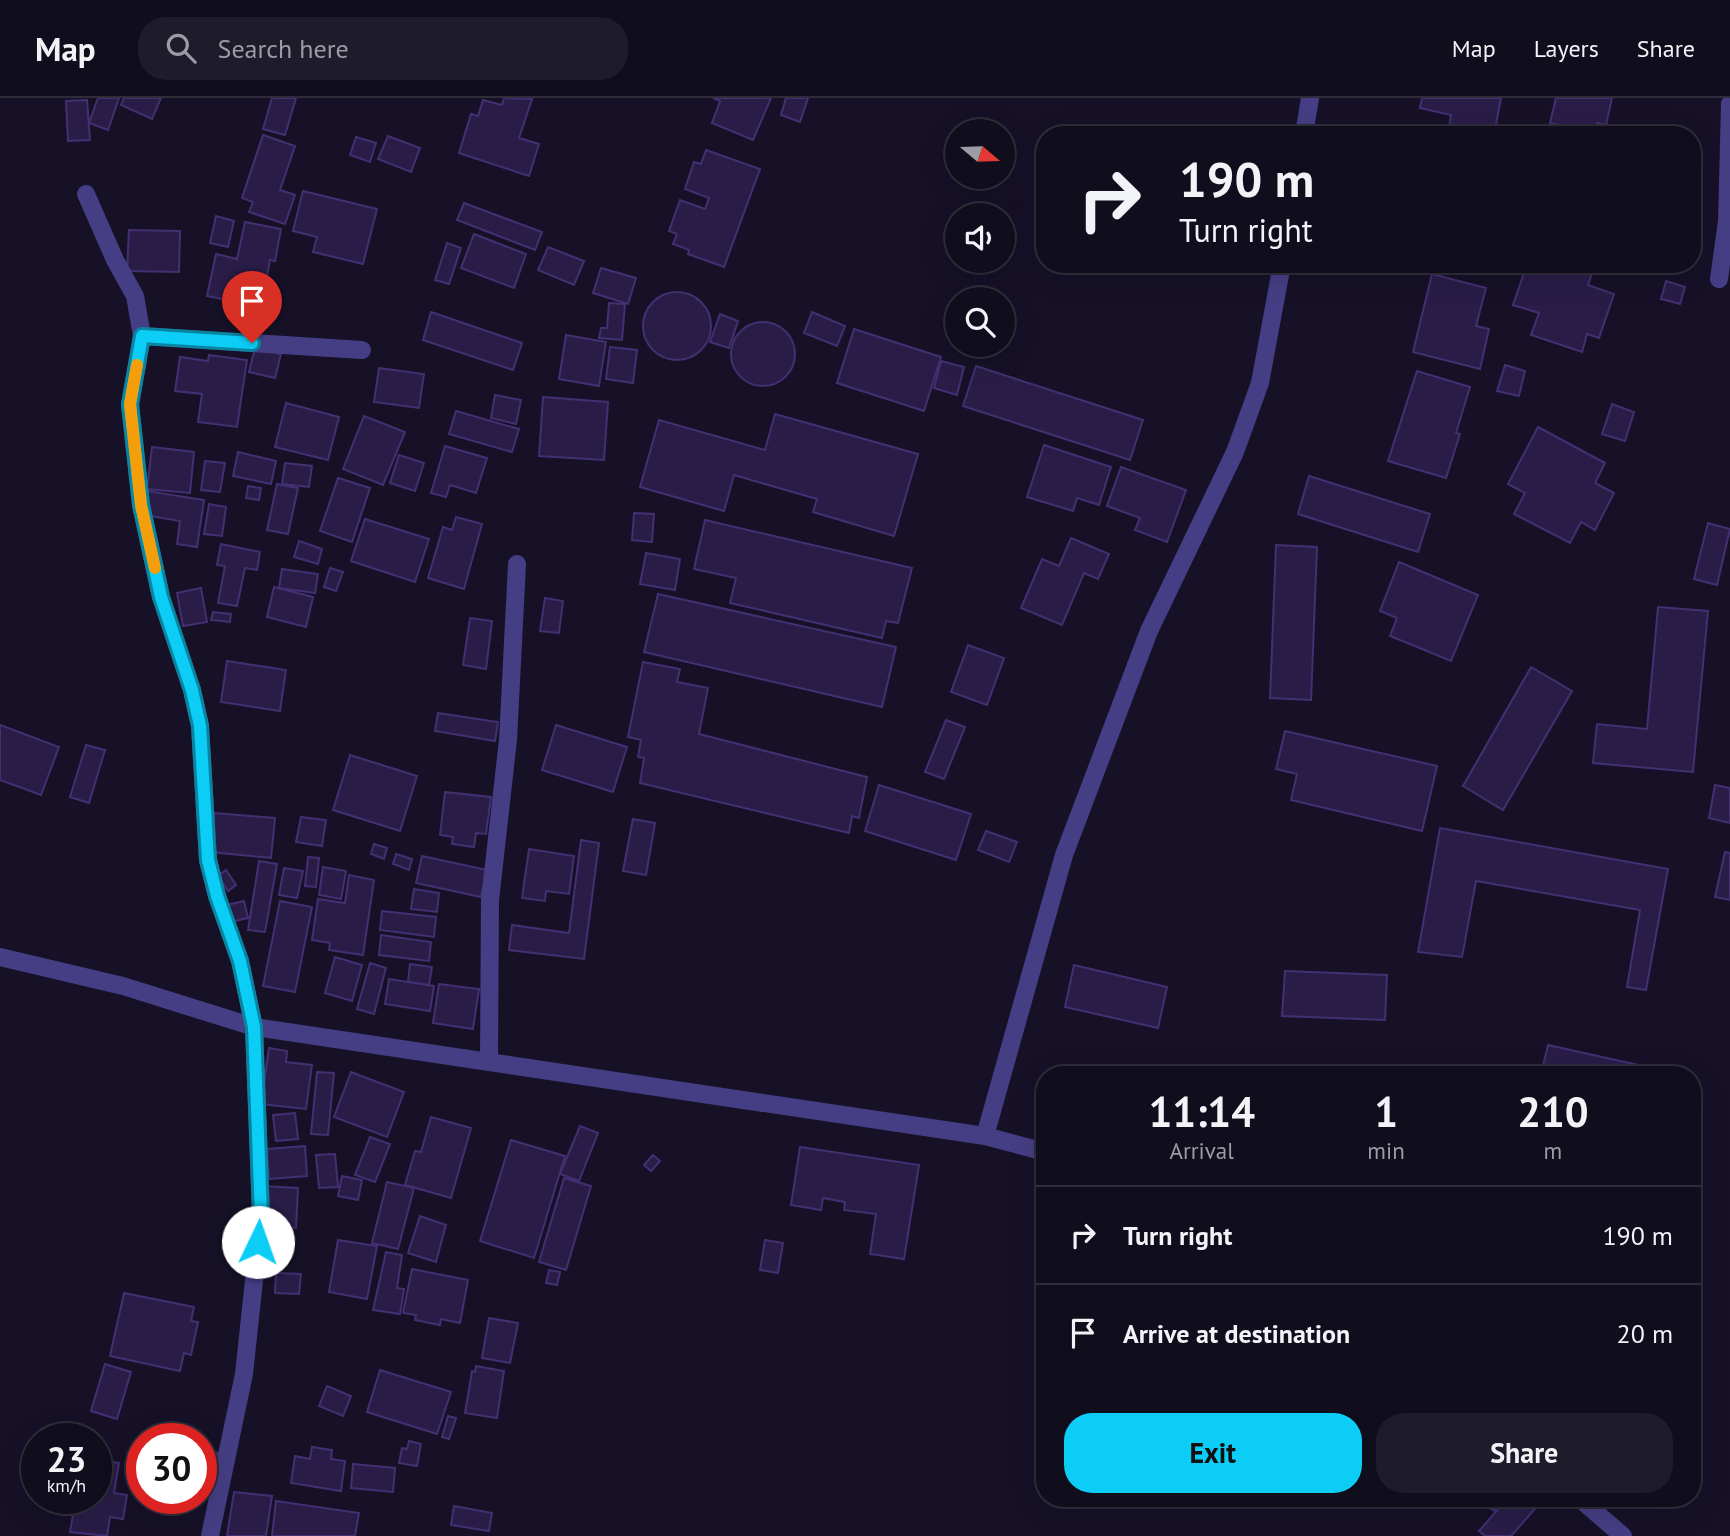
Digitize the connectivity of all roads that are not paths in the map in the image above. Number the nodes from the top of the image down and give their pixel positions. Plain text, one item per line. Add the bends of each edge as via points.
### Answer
1 (1310, 98) edge
2 (1730, 104) edge
3 (1305, 126) edge
4 (86, 194) dead end
5 (1280, 273) edge
6 (1719, 279) dead end
7 (142, 336) junction
8 (362, 350) dead end
9 (517, 564) dead end
10 (0, 957) edge
11 (254, 1027) junction
12 (489, 1061) junction
13 (985, 1136) junction
14 (1036, 1150) edge
15 (1589, 1507) edge
16 (210, 1536) edge
17 (1623, 1536) edge

1 - 3 street
2 - 6 street via 1727,221
4 - 7 street via 135,296
5 - 13 street via 1260,383 1235,452 1149,631 1064,855
7 - 8 street
7 - 11 street via 130,404 141,505 161,597 200,726 208,860 240,961
9 - 12 street via 508,740 490,900
10 - 11 street via 123,986
11 - 12 street
11 - 16 street via 260,1228 244,1374
12 - 13 street
13 - 14 street
15 - 17 street

